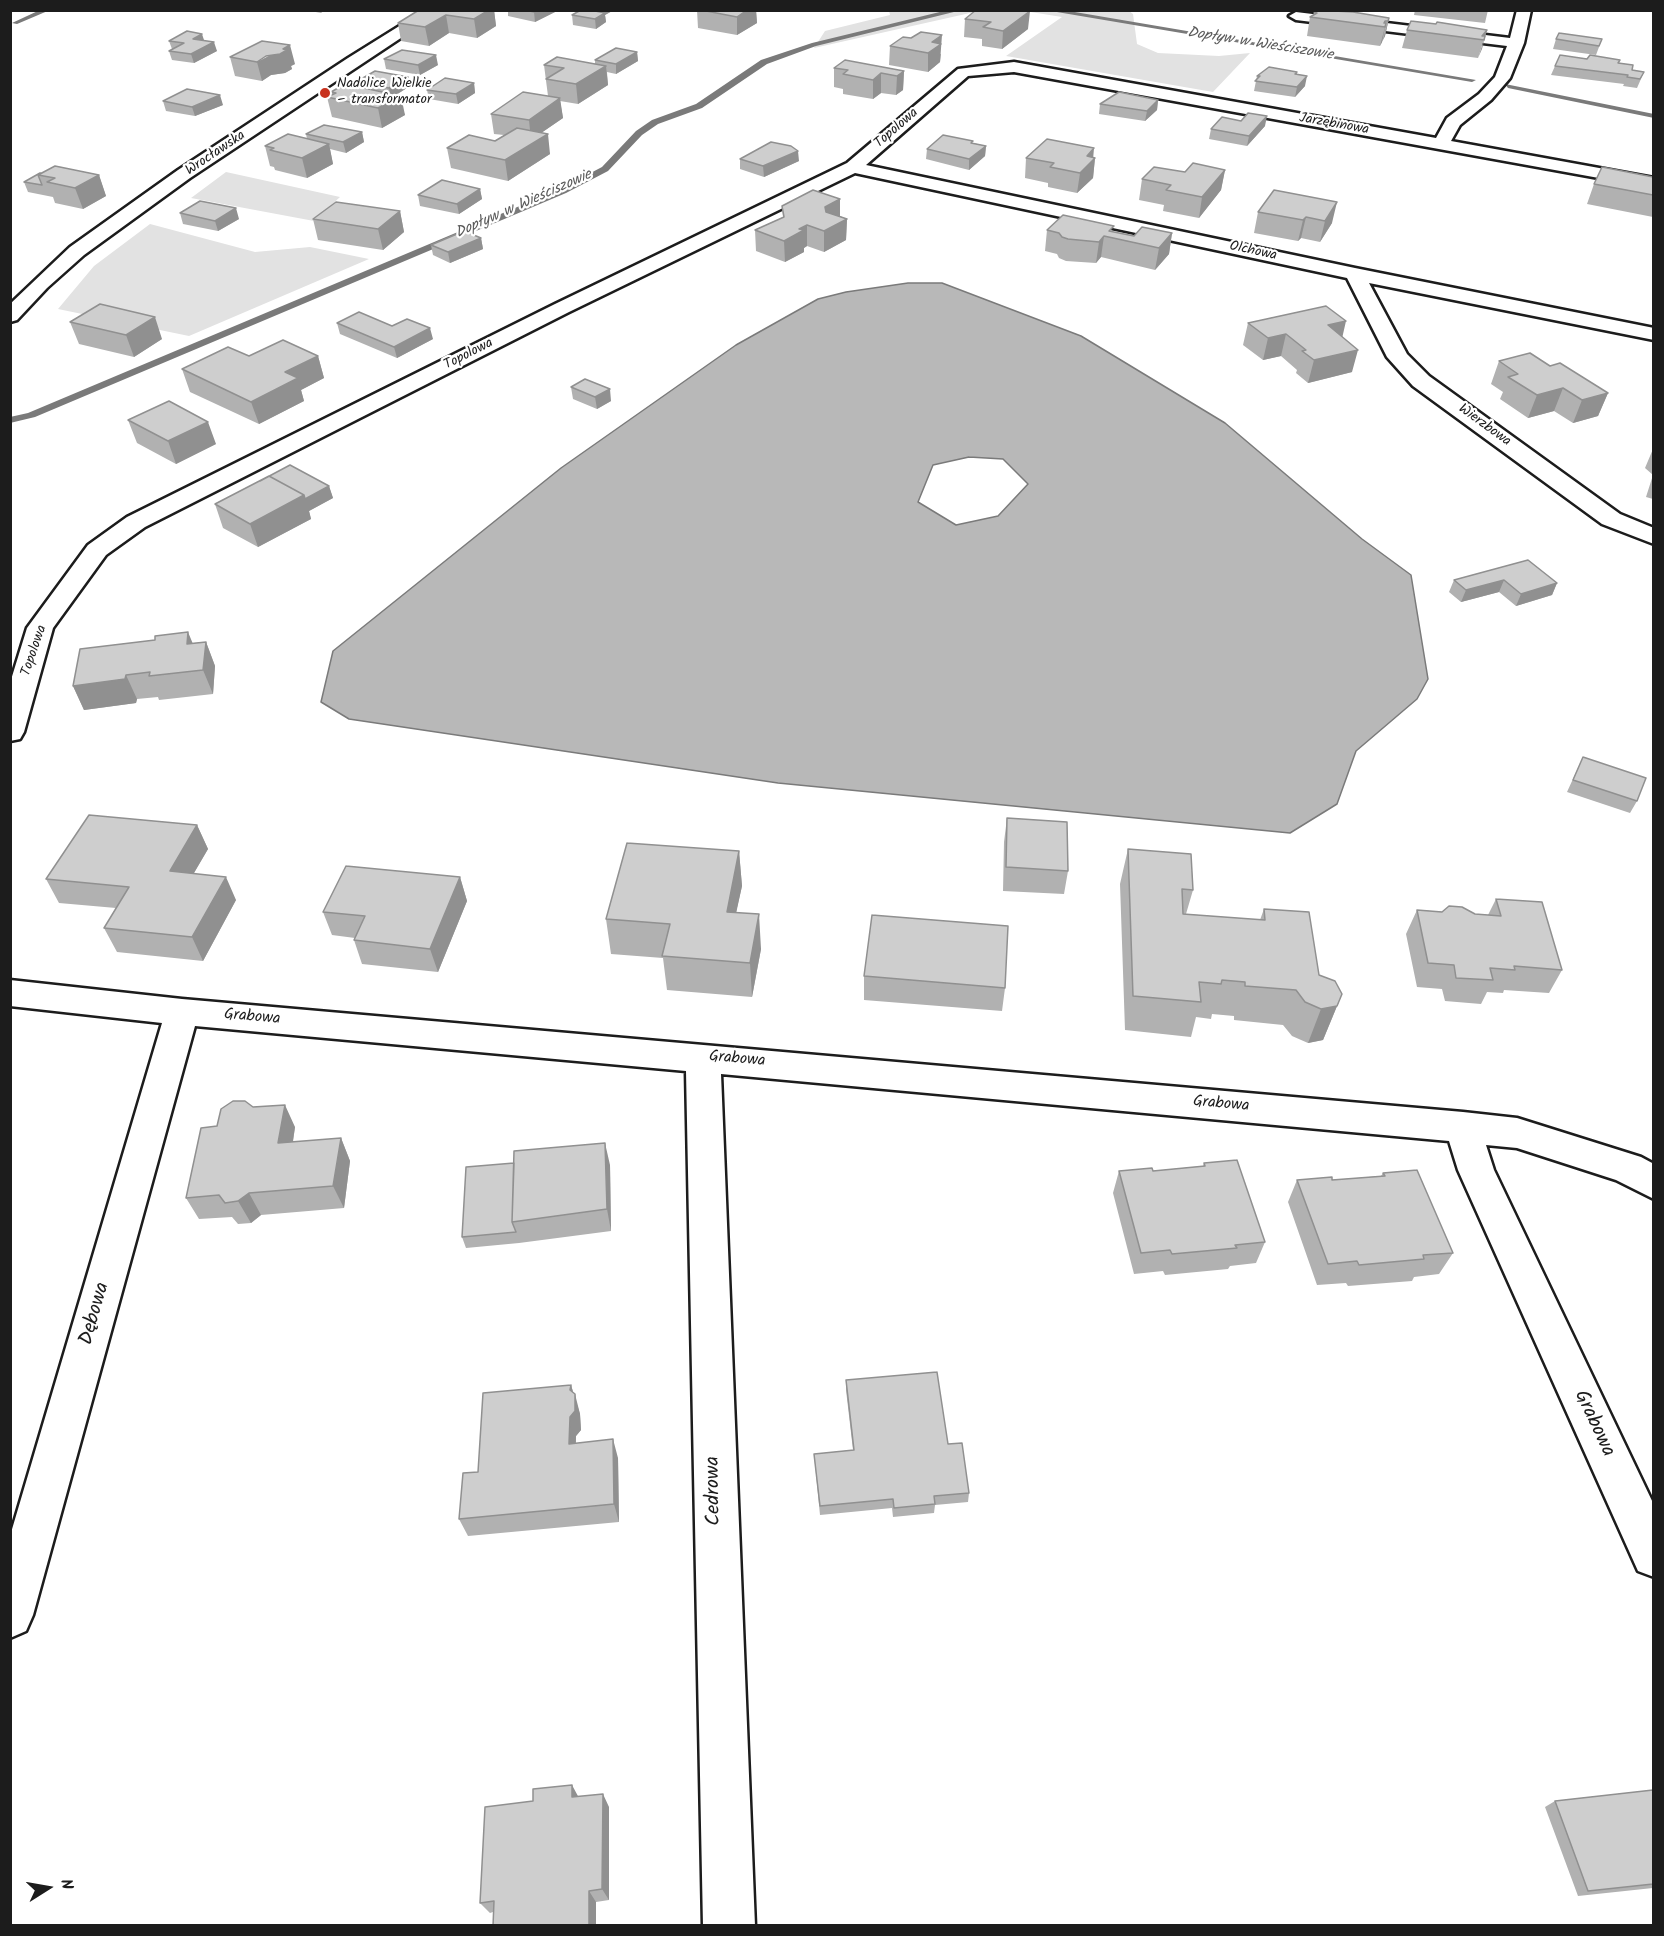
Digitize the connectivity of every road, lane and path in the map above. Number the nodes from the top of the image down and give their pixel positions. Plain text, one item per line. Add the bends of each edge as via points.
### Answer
1 (436, 10) edge
2 (1524, 10) edge
3 (1296, 16) dead end
4 (1516, 43) junction
5 (1014, 67) joint
6 (1442, 144) junction
7 (853, 167) junction
8 (1653, 183) edge
9 (1355, 274) junction
10 (10, 316) edge
11 (1653, 334) edge
12 (1653, 537) edge
13 (10, 732) edge
14 (10, 993) edge
15 (182, 1012) junction
16 (704, 1057) junction
17 (1463, 1127) junction
18 (1653, 1183) edge
19 (1653, 1555) edge
20 (10, 1615) edge
21 (729, 1926) edge

1 - 10 street, Wrocławska via 353,61 77,251
2 - 4 street
3 - 4 street
4 - 6 street via 1502,78 1453,122
5 - 6 street, Jarzębinowa
5 - 7 street, Topolowa via 964,72
6 - 8 street, Jarzębinowa
7 - 9 street, Olchowa
7 - 13 street, Topolowa via 136,522 98,550 40,628
9 - 11 street, Olchowa
9 - 12 street, Wierzbowa via 1398,357 1421,381 1611,519
14 - 15 street, Grabowa
15 - 16 street, Grabowa
15 - 20 street, Dębowa
16 - 17 street, Grabowa
16 - 21 street, Cedrowa
17 - 18 street, Grabowa via 1517,1133 1628,1168
17 - 19 street, Grabowa via 1476,1170

